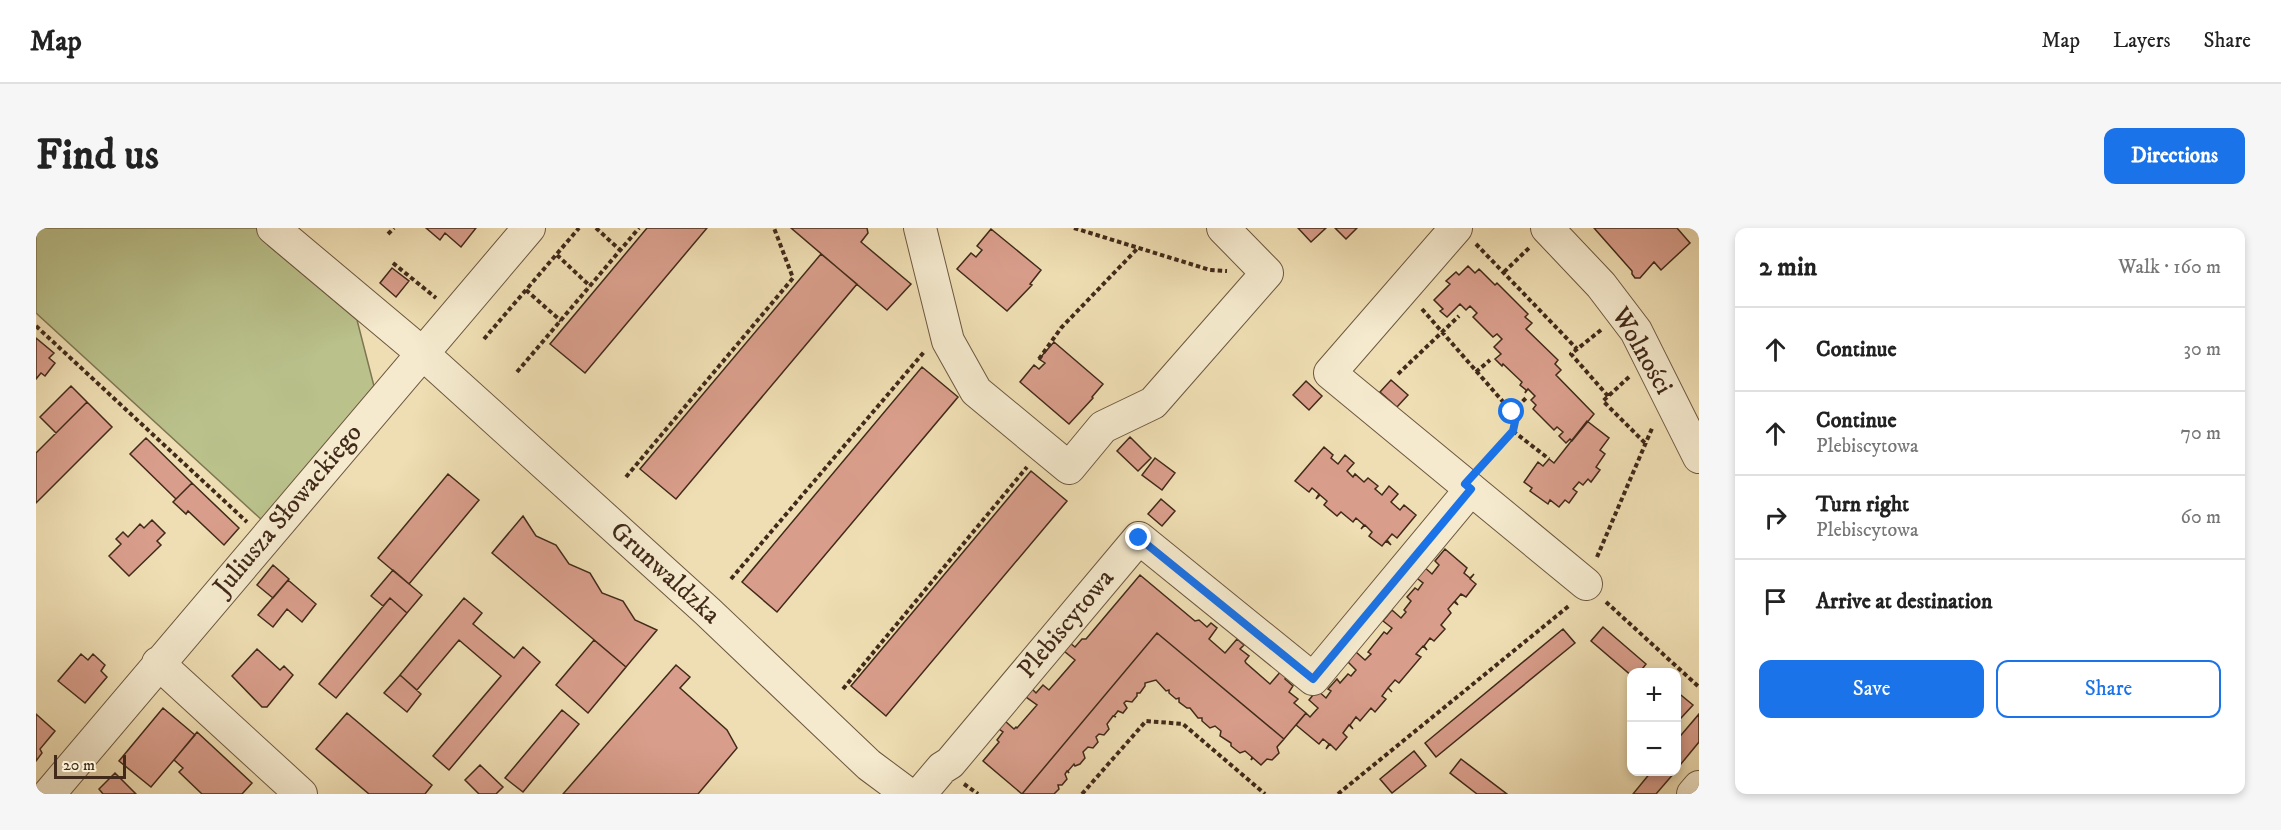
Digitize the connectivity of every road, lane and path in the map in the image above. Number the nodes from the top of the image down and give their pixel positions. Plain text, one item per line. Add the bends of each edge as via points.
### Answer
1 (273, 228) edge
2 (394, 228) edge
3 (529, 228) edge
4 (579, 228) edge
5 (596, 228) edge
6 (639, 228) edge
7 (920, 228) edge
8 (1074, 228) edge
9 (1223, 228) edge
10 (776, 229) edge
11 (388, 234) dead end
12 (1466, 235) edge
13 (1540, 235) edge
14 (1137, 248) junction
15 (620, 250) junction
16 (556, 255) junction
17 (393, 262) dead end
18 (1504, 272) junction
19 (1267, 273) junction
20 (590, 286) junction
21 (1404, 288) junction
22 (526, 290) junction
23 (438, 300) dead end
24 (1459, 316) dead end
25 (561, 321) junction
26 (1606, 325) dead end
27 (36, 326) edge
28 (1442, 333) junction
29 (484, 339) dead end
30 (1577, 349) junction
31 (926, 350) dead end
32 (422, 353) junction
33 (1039, 358) dead end
34 (1490, 360) dead end
35 (1637, 370) dead end
36 (518, 372) dead end
37 (1476, 372) junction
38 (1398, 374) dead end
39 (1667, 394) junction
40 (1608, 396) junction
41 (1526, 398) dead end
42 (1512, 412) junction
43 (1513, 431) junction
44 (1646, 444) junction
45 (1699, 457) edge
46 (1549, 459) dead end
47 (1028, 466) dead end
48 (626, 477) dead end
49 (1468, 486) junction
50 (264, 538) junction
51 (731, 579) dead end
52 (1586, 584) junction
53 (159, 663) junction
54 (1699, 687) edge
55 (843, 688) dead end
56 (1699, 787) edge
57 (62, 789) edge
58 (905, 792) edge
59 (301, 794) edge
60 (1082, 794) edge
61 (1265, 794) edge
62 (1338, 794) edge
63 (1693, 794) edge

1 - 32 street, Grunwaldzka
2 - 11 path
3 - 32 street, Juliusza Słowackiego
4 - 16 path
5 - 15 path
6 - 15 path
7 - 19 street via 948,341 976,391 1069,468 1103,427 1153,403
8 - 14 path
9 - 19 street
10 - 48 path via 793,278
12 - 18 path
12 - 21 street
13 - 18 path
13 - 39 street, Wolności via 1601,285 1636,331
14 - 19 path via 1210,270
14 - 33 path via 1061,328
15 - 20 path
16 - 20 path
16 - 22 path
17 - 23 path
18 - 30 path
20 - 25 path
21 - 28 path
21 - 49 street via 1330,373
22 - 25 path
22 - 29 path
24 - 28 path
25 - 36 path
26 - 30 path
27 - 50 path
28 - 37 path
28 - 38 path
30 - 40 path via 1571,354
31 - 51 path
32 - 50 street, Juliusza Słowackiego
32 - 58 street, Grunwaldzka via 707,611 869,765
34 - 37 path
35 - 40 path
37 - 42 path
39 - 44 path
39 - 45 street, Wolności
40 - 44 path via 1603,401
41 - 42 path
42 - 43 path via 1516,417
43 - 46 path
43 - 49 path
44 - 52 path
47 - 55 path
49 - 52 street
49 - 58 street, Plebiscytowa via 1313,679 1139,538 950,763
50 - 53 street, Juliusza Słowackiego
52 - 54 path
52 - 62 path via 1576,601
53 - 57 street, Juliusza Słowackiego
53 - 59 street
56 - 63 street
60 - 61 path via 1146,722 1182,724

